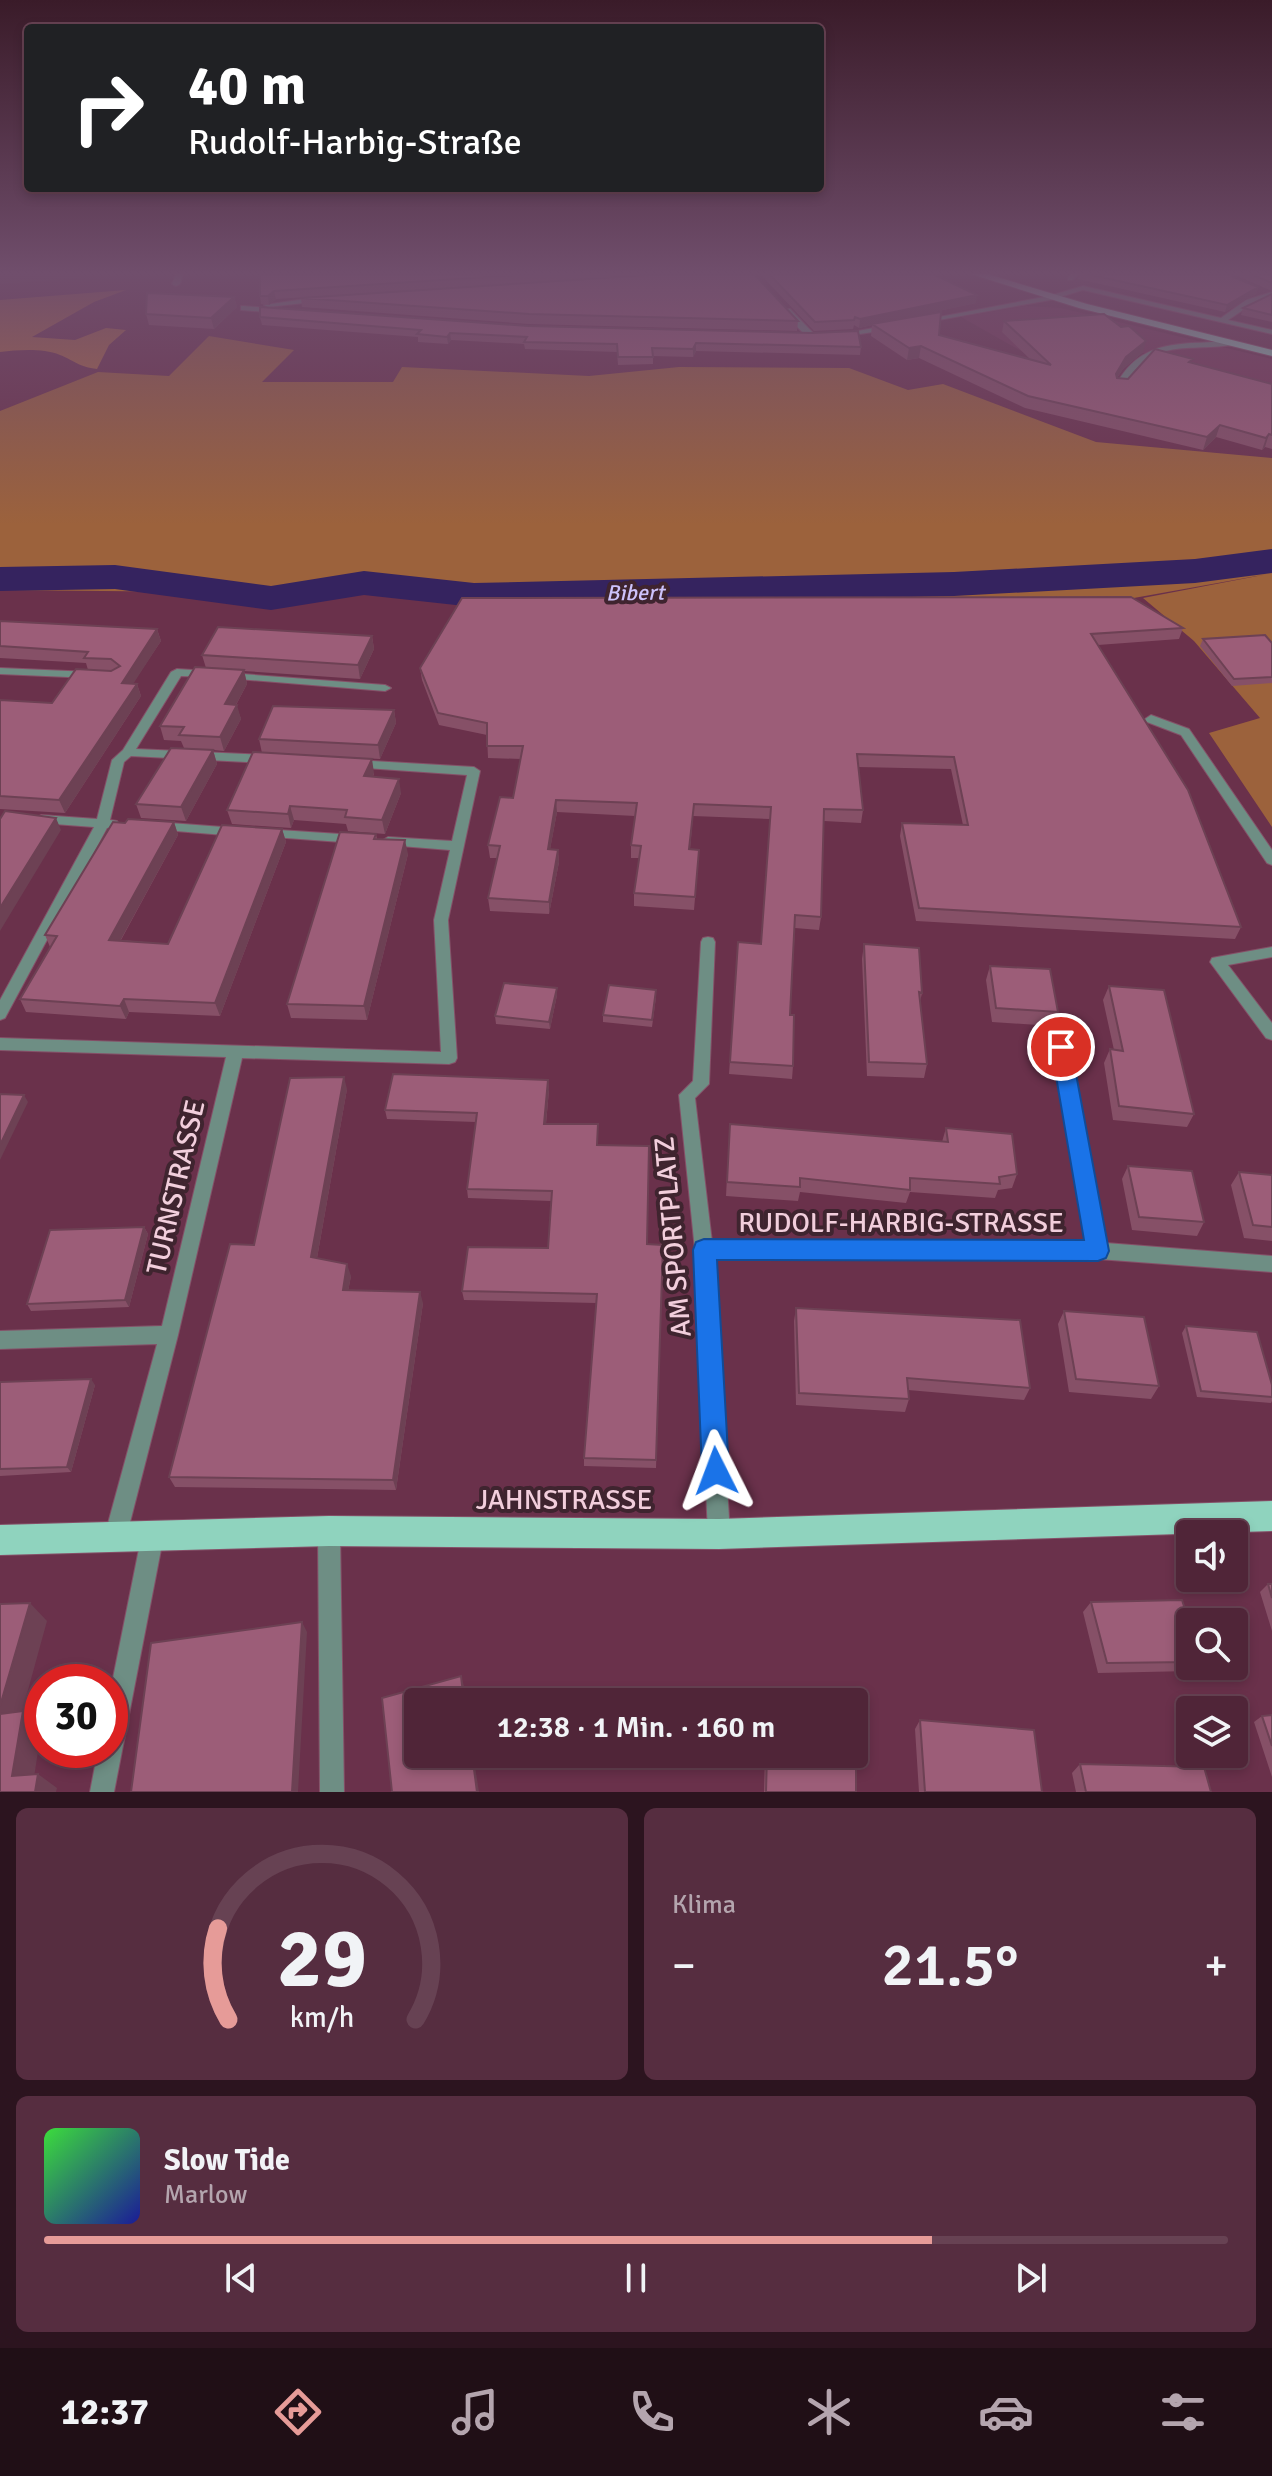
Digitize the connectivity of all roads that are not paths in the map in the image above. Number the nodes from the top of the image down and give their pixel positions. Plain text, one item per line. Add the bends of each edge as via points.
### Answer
1 (1138, 358) edge
2 (1119, 387) edge
3 (0, 671) edge
4 (101, 676) edge
5 (385, 688) dead end
6 (1151, 719) dead end
7 (128, 752) junction
8 (285, 760) edge
9 (348, 764) edge
10 (30, 818) edge
11 (103, 823) junction
12 (365, 840) edge
13 (380, 841) edge
14 (456, 846) junction
15 (1272, 860) edge
16 (708, 942) dead end
17 (1272, 952) edge
18 (0, 1014) edge
19 (1272, 1034) edge
20 (0, 1044) edge
21 (1061, 1047) dead end
22 (235, 1053) junction
23 (704, 1250) junction
24 (1098, 1251) junction
25 (1272, 1264) edge
26 (169, 1335) junction
27 (0, 1340) edge
28 (1272, 1516) edge
29 (329, 1531) junction
30 (153, 1534) junction
31 (719, 1534) junction
32 (115, 1538) junction
33 (0, 1540) edge
34 (102, 1792) edge
35 (332, 1792) edge

1 - 2 street via 1128,365
3 - 4 street
5 - 7 street via 177,672
6 - 15 street via 1185,732
7 - 8 street
7 - 11 street via 118,760
9 - 14 street via 474,771
10 - 11 street
11 - 12 street
11 - 18 street
13 - 14 street
14 - 22 street via 441,920 449,1058
16 - 23 street, AM SPORTPLATZ via 701,1084 687,1095
17 - 19 street via 1217,962
20 - 22 street
21 - 24 street, RUDOLF-HARBIG-STRASSE
22 - 26 street, TURNSTRASSE
23 - 24 street, RUDOLF-HARBIG-STRASSE
23 - 31 street, AM SPORTPLATZ
24 - 25 street, RUDOLF-HARBIG-STRASSE
26 - 27 street
26 - 32 street, TURNSTRASSE
28 - 31 main road, JAHNSTRASSE
29 - 30 main road, JAHNSTRASSE
29 - 31 main road, JAHNSTRASSE
29 - 35 street
30 - 32 main road, JAHNSTRASSE
30 - 34 street
32 - 33 main road, JAHNSTRASSE

